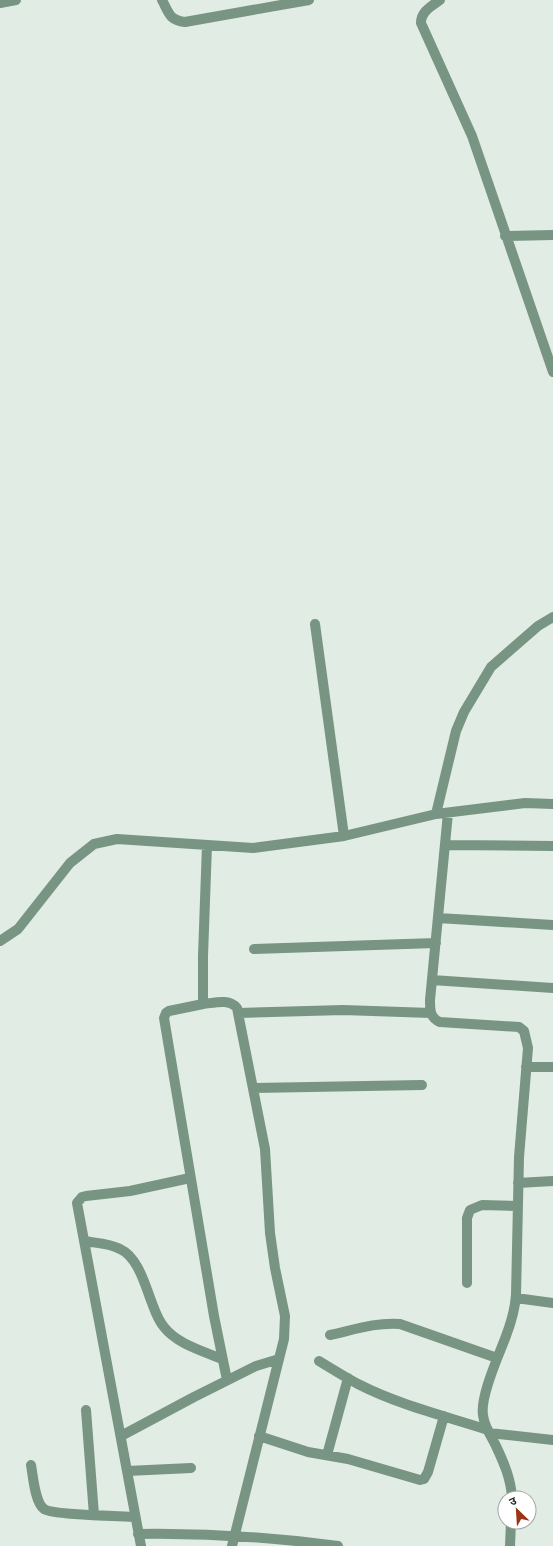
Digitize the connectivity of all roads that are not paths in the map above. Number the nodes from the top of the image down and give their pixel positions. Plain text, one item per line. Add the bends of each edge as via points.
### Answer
1 (16, 0) edge
2 (162, 0) edge
3 (309, 0) edge
4 (440, 0) edge
5 (0, 3) edge
6 (553, 235) edge
7 (505, 236) junction
8 (553, 372) edge
9 (553, 617) edge
10 (315, 624) dead end
11 (553, 804) edge
12 (448, 813) junction
13 (436, 814) junction
14 (344, 836) junction
15 (207, 845) junction
16 (445, 845) junction
17 (553, 846) edge
18 (438, 918) junction
19 (553, 925) edge
20 (0, 941) edge
21 (436, 943) junction
22 (254, 949) dead end
23 (432, 980) junction
24 (553, 988) edge
25 (203, 1004) junction
26 (238, 1013) junction
27 (431, 1013) junction
28 (526, 1066) junction
29 (553, 1067) edge
30 (422, 1085) dead end
31 (254, 1088) junction
32 (190, 1178) junction
33 (553, 1181) edge
34 (518, 1183) junction
35 (517, 1206) junction
36 (84, 1241) junction
37 (467, 1283) dead end
38 (516, 1298) junction
39 (553, 1303) edge
40 (330, 1335) dead end
41 (279, 1358) junction
42 (497, 1358) junction
43 (222, 1359) junction
44 (319, 1361) dead end
45 (348, 1378) junction
46 (227, 1380) junction
47 (86, 1410) dead end
48 (444, 1416) junction
49 (488, 1431) junction
50 (120, 1436) junction
51 (259, 1436) junction
52 (553, 1440) edge
53 (327, 1455) junction
54 (31, 1465) dead end
55 (191, 1468) dead end
56 (127, 1471) junction
57 (511, 1490) edge
58 (94, 1515) junction
59 (135, 1517) junction
60 (511, 1530) edge
61 (138, 1534) junction
62 (235, 1535) junction
63 (141, 1546) edge
64 (232, 1546) edge
65 (338, 1546) edge
66 (510, 1546) edge

1 - 5 street
2 - 3 street via 175,21 185,22
4 - 7 street via 425,11 421,22 472,136
6 - 7 street
7 - 8 street
9 - 13 street via 538,626 491,667 464,712 456,731
10 - 14 street
11 - 12 street via 525,803
12 - 13 street
12 - 16 street
13 - 14 street
14 - 15 street via 253,848
15 - 20 street via 117,839 94,844 70,864 18,929
15 - 25 street
16 - 17 street
16 - 18 street
18 - 19 street
18 - 21 street
21 - 22 street
21 - 23 street
23 - 24 street
23 - 27 street
25 - 26 street via 231,1002
25 - 32 street via 169,1011 164,1018
26 - 27 street via 343,1010
26 - 31 street
27 - 28 street via 435,1020 440,1022 519,1027 524,1031 528,1048
28 - 29 street
28 - 34 street
30 - 31 street
31 - 41 street via 265,1149 273,1252 285,1316 284,1339
32 - 36 street via 130,1191 82,1197 77,1203 77,1208
32 - 43 street
33 - 34 street
34 - 35 street
35 - 37 street via 482,1205 470,1210 466,1218
35 - 38 street
36 - 43 street via 110,1245 128,1254 136,1265 164,1327 183,1342
36 - 50 street
38 - 39 street
38 - 42 street via 507,1335
40 - 42 street via 375,1325 400,1324
41 - 46 street
41 - 51 street
42 - 49 street via 483,1402 483,1415
43 - 46 street
44 - 45 street
45 - 48 street via 395,1400
45 - 53 street
46 - 50 street
47 - 58 street
48 - 49 street
48 - 53 street via 424,1479 415,1479 364,1463
49 - 52 street
49 - 57 street via 508,1475
50 - 56 street
51 - 53 street via 308,1452
51 - 62 street
54 - 58 street via 36,1495 44,1509
55 - 56 street
56 - 59 street
58 - 59 street
59 - 61 street
60 - 66 street
61 - 62 street
61 - 63 street
62 - 64 street
62 - 65 street

